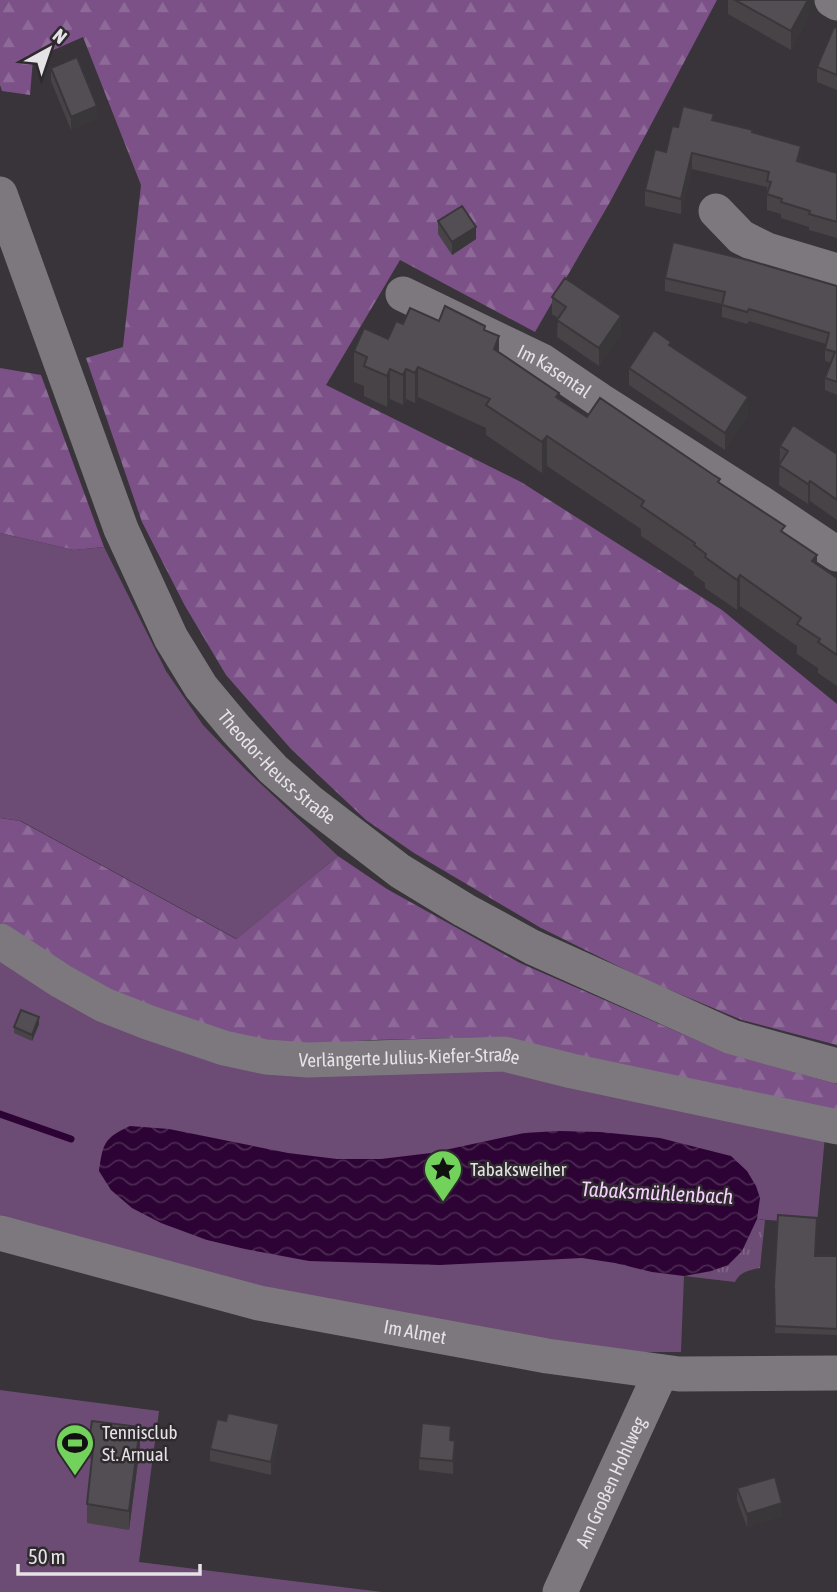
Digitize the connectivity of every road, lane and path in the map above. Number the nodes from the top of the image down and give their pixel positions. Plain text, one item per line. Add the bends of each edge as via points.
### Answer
1 (832, 0) edge
2 (837, 3) edge
3 (0, 194) edge
4 (716, 211) dead end
5 (837, 271) edge
6 (403, 294) dead end
7 (837, 554) edge
8 (0, 941) edge
9 (837, 1066) edge
10 (837, 1127) edge
11 (0, 1233) edge
12 (660, 1373) junction
13 (837, 1373) edge
14 (560, 1592) edge

1 - 2 street
3 - 9 street, Theodor-Heuss-Straße via 121,529 171,638 201,688 273,769 400,871 532,947 732,1037
4 - 5 street via 741,237 766,250
6 - 7 street, Im Kasental via 542,361
8 - 10 street, Verlängerte Julius-Kiefer-Straße via 104,1005 224,1048 308,1060 504,1054
11 - 12 street, Im Almet via 259,1304
12 - 13 street, Im Almet
12 - 14 street, Am Großen Hohlweg

